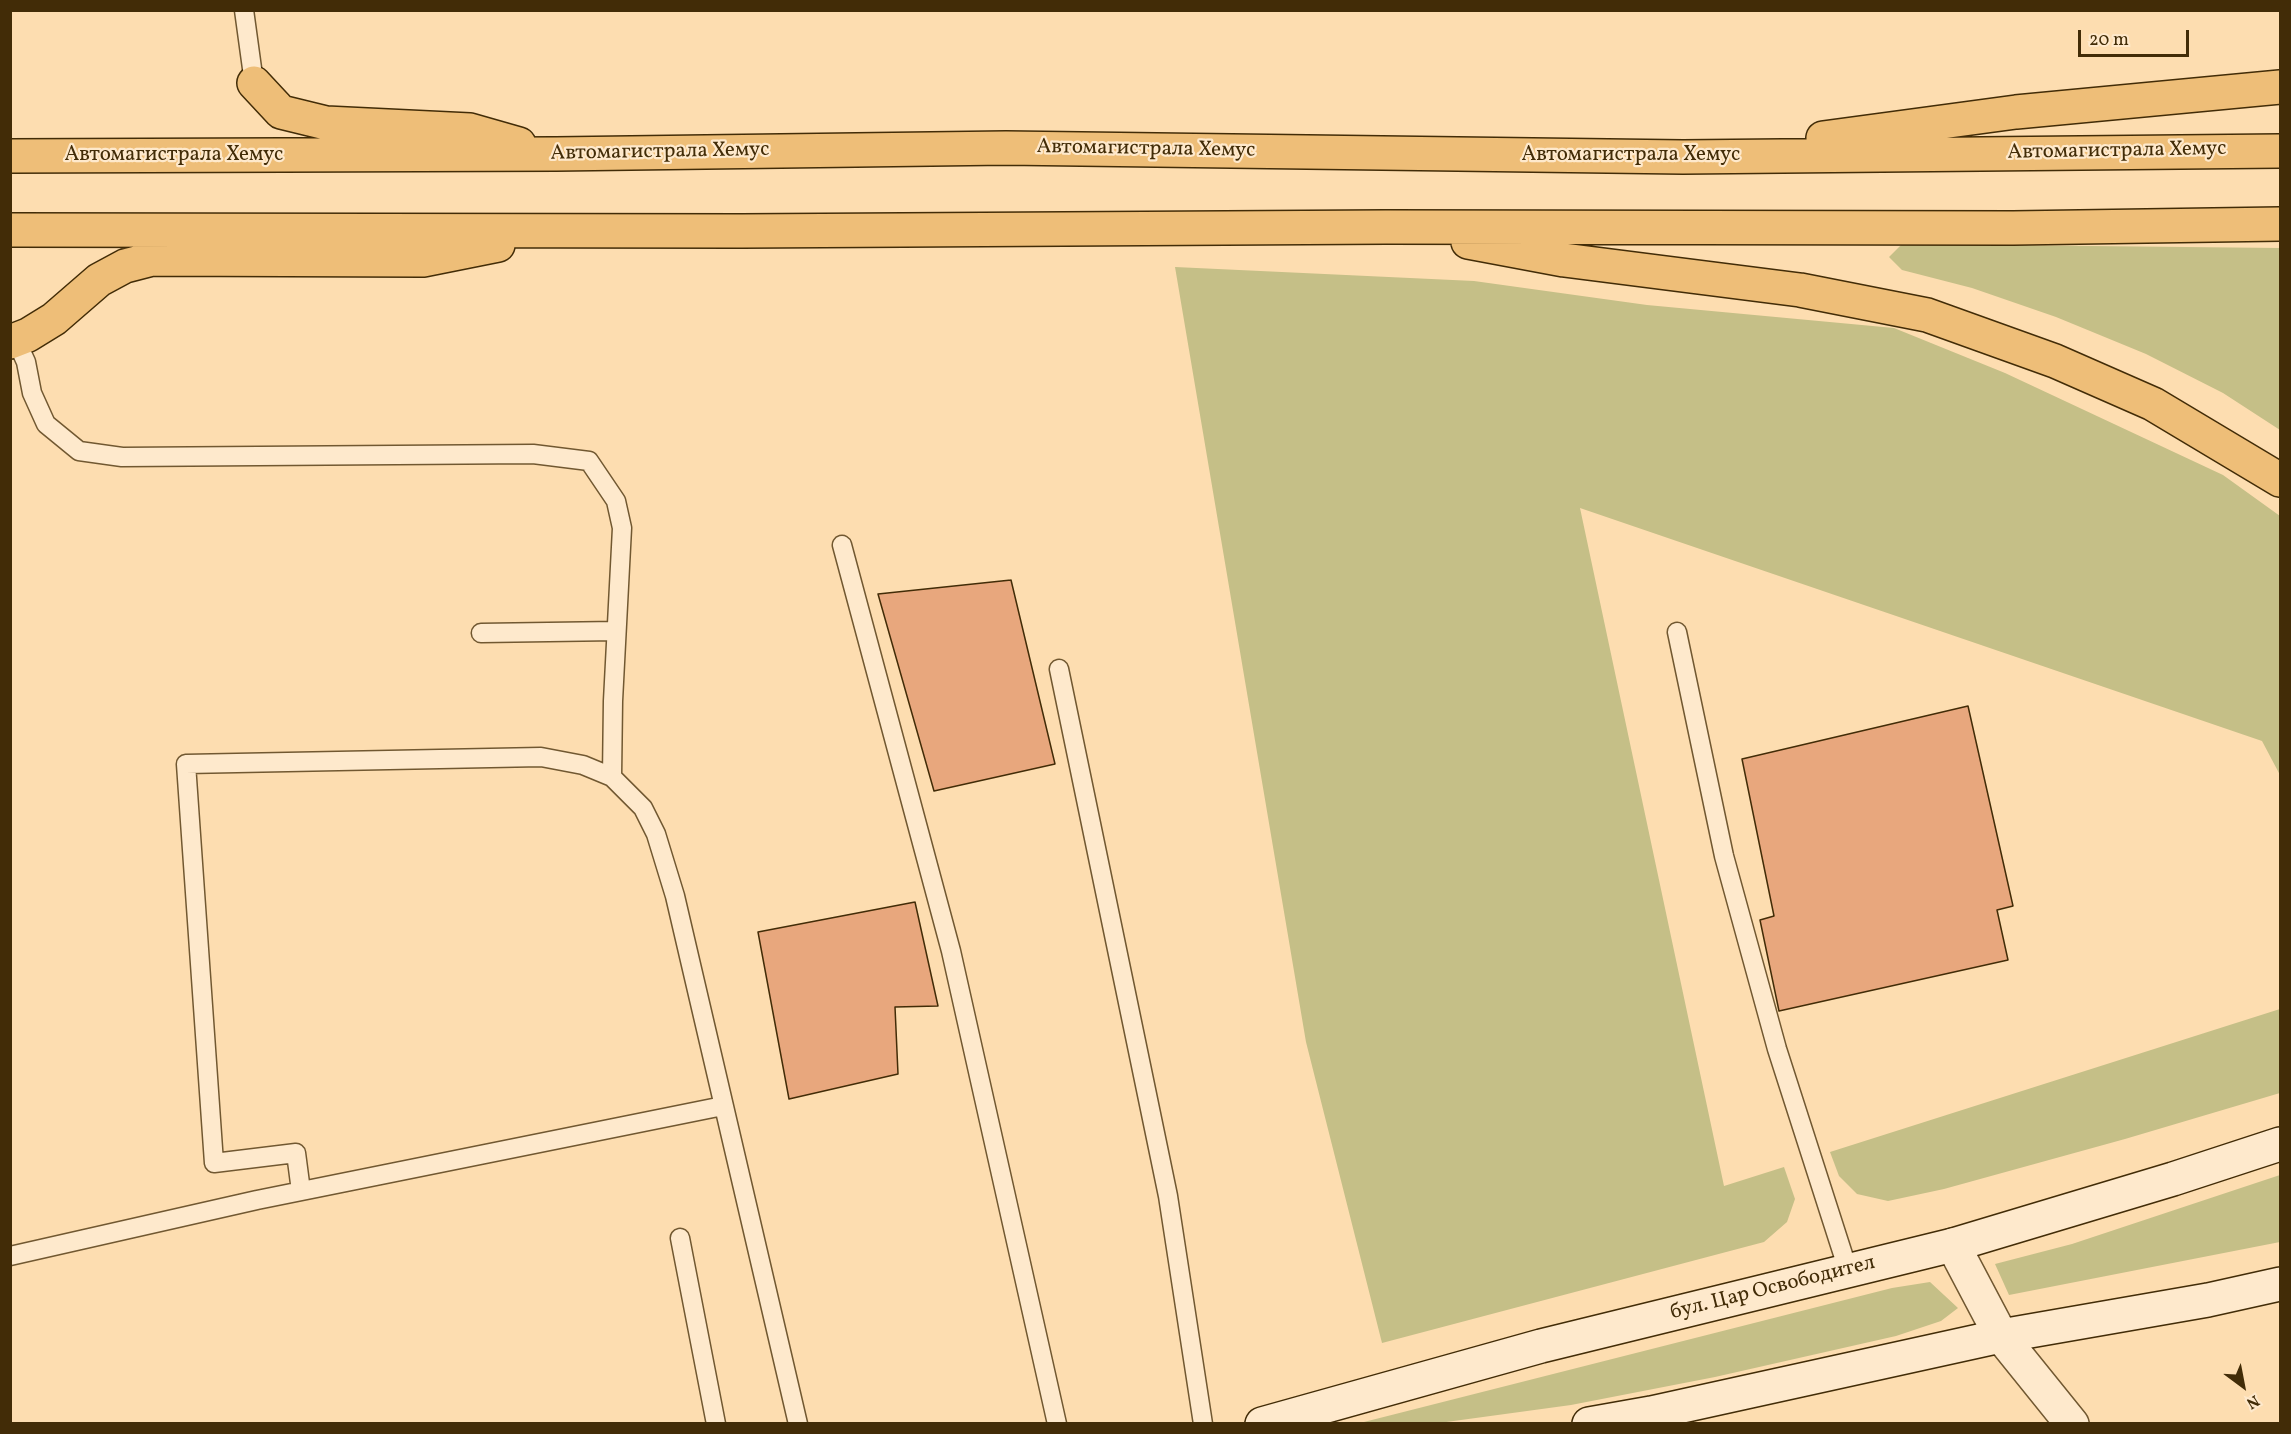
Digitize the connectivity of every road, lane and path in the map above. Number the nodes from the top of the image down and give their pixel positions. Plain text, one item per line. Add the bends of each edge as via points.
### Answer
1 (244, 10) edge
2 (254, 82) joint
3 (2280, 87) edge
4 (2280, 150) edge
5 (555, 154) junction
6 (10, 156) edge
7 (1683, 157) junction
8 (2280, 224) edge
9 (1386, 227) junction
10 (10, 230) edge
11 (572, 231) junction
12 (13, 341) edge
13 (2280, 480) edge
14 (842, 545) dead end
15 (616, 631) junction
16 (1677, 632) dead end
17 (482, 633) dead end
18 (1059, 669) dead end
19 (612, 777) junction
20 (723, 1106) junction
21 (2280, 1144) edge
22 (301, 1191) junction
23 (680, 1238) dead end
24 (1953, 1245) junction
25 (10, 1256) edge
26 (1848, 1270) junction
27 (2280, 1284) edge
28 (2001, 1336) junction
29 (716, 1424) edge
30 (798, 1424) edge
31 (1057, 1424) edge
32 (1203, 1424) edge
33 (1262, 1424) edge
34 (1589, 1424) edge
35 (2072, 1424) edge

1 - 2 lane
2 - 5 highway via 281,112 326,123 470,130
3 - 7 highway via 2016,112
4 - 7 highway, Автомагистрала Хемус
5 - 6 highway, Автомагистрала Хемус
5 - 7 highway, Автомагистрала Хемус via 1006,148
8 - 9 highway via 2013,228
9 - 11 highway
9 - 13 highway via 1564,260 1800,290 1927,315 2055,361 2153,404
10 - 11 highway
11 - 12 highway via 423,260 152,259 125,266 99,280 54,319
12 - 15 lane via 26,362 32,393 46,424 79,451 122,457 533,453 589,461 616,501 622,528
14 - 31 lane via 951,951
15 - 17 lane
15 - 19 lane
16 - 26 lane via 1724,856 1777,1049
18 - 32 lane via 1168,1196
19 - 20 lane via 643,808 656,834 675,896
19 - 22 lane via 583,765 541,757 186,764 214,1162 296,1153
20 - 22 lane
20 - 30 lane
21 - 24 main road, бул. Цар Освободител
22 - 25 lane
23 - 29 lane
24 - 26 main road, бул. Цар Освободител
24 - 28 main road
26 - 33 main road, бул. Цар Освободител via 1541,1346
27 - 28 main road
28 - 34 main road
28 - 35 main road

